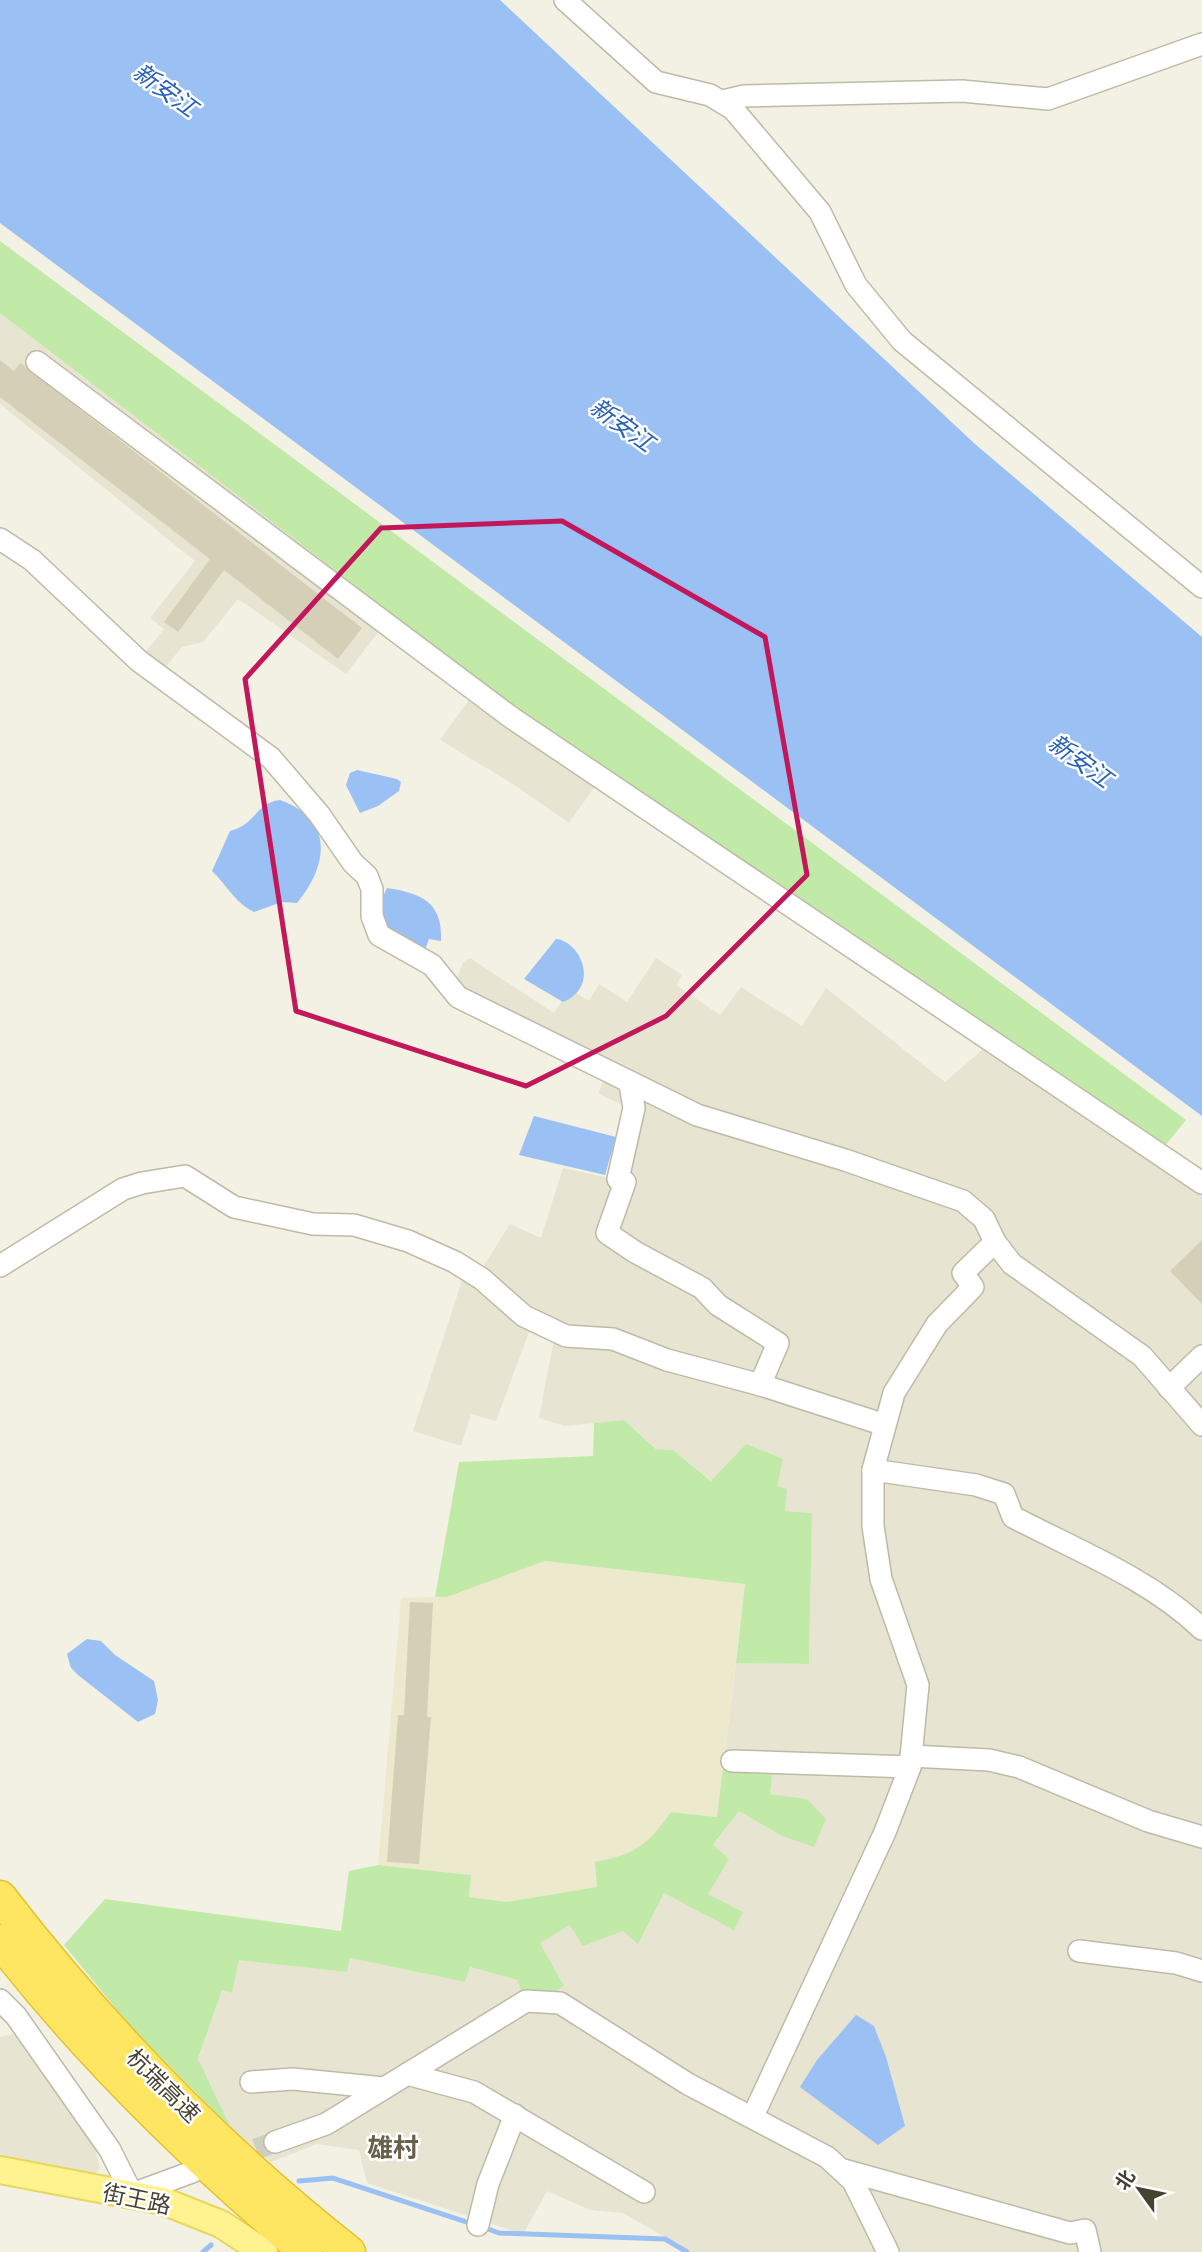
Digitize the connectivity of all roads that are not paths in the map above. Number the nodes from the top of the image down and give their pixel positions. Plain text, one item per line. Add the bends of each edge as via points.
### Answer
1 (565, 0) edge
2 (1202, 44) edge
3 (723, 101) junction
4 (37, 362) dead end
5 (0, 539) edge
6 (1202, 587) edge
7 (630, 1084) junction
8 (1202, 1183) edge
9 (995, 1242) junction
10 (0, 1266) edge
11 (1202, 1356) edge
12 (760, 1385) junction
13 (1169, 1388) junction
14 (885, 1425) junction
15 (1202, 1425) edge
16 (873, 1470) junction
17 (1202, 1629) edge
18 (732, 1761) dead end
19 (910, 1761) junction
20 (1202, 1837) edge
21 (0, 1897) edge
22 (0, 1941) edge
23 (1079, 1951) dead end
24 (1202, 1971) edge
25 (0, 2000) edge
26 (407, 2074) junction
27 (251, 2082) dead end
28 (384, 2088) junction
29 (514, 2115) junction
30 (753, 2116) junction
31 (275, 2142) tunnel mouth
32 (0, 2170) edge
33 (844, 2171) junction
34 (192, 2172) dead end
35 (644, 2192) dead end
36 (132, 2194) junction
37 (478, 2225) dead end
38 (264, 2252) edge
39 (306, 2252) edge
40 (349, 2252) edge
41 (888, 2252) edge
42 (1090, 2252) edge

1 - 3 street via 656,82
2 - 3 street via 1048,100 962,91 744,96
3 - 6 street via 820,212 856,285 902,341
4 - 8 street via 512,718
5 - 7 street via 32,560 139,661 271,758 367,876 372,916 384,940 432,965 458,997
7 - 9 street via 697,1115 963,1201 984,1219
7 - 12 street via 634,1108 618,1178 625,1182 607,1233 702,1288 718,1305 778,1343
9 - 13 street via 1023,1273 1142,1356
9 - 14 street via 963,1273 973,1287 937,1324 894,1393
10 - 12 street via 123,1189 185,1176 234,1207 313,1224 354,1225 408,1241 455,1262 524,1316 566,1336 613,1339 667,1360
11 - 13 street
12 - 14 street
13 - 15 street
14 - 16 street
16 - 17 street via 976,1485 1004,1494 1013,1517 1126,1576 1183,1611
16 - 19 street via 873,1525 881,1579 918,1685
18 - 19 street
19 - 20 street via 989,1760 1019,1767 1148,1821
19 - 30 street via 885,1832
21 - 40 highway, 杭瑞高速 via 138,2062
22 - 39 highway, 杭瑞高速 via 119,2081
23 - 24 street via 1176,1963
25 - 36 street via 102,2139
26 - 28 street
26 - 29 street via 474,2092
26 - 30 street via 526,2001 550,2001 688,2084
27 - 28 street via 293,2079
28 - 31 street via 326,2124
29 - 35 street
29 - 37 street
30 - 33 street via 817,2150
32 - 36 main road, 街王路
33 - 41 street via 862,2194
33 - 42 street via 1070,2233 1085,2230
34 - 36 street
36 - 38 main road, 街王路 via 191,2210

